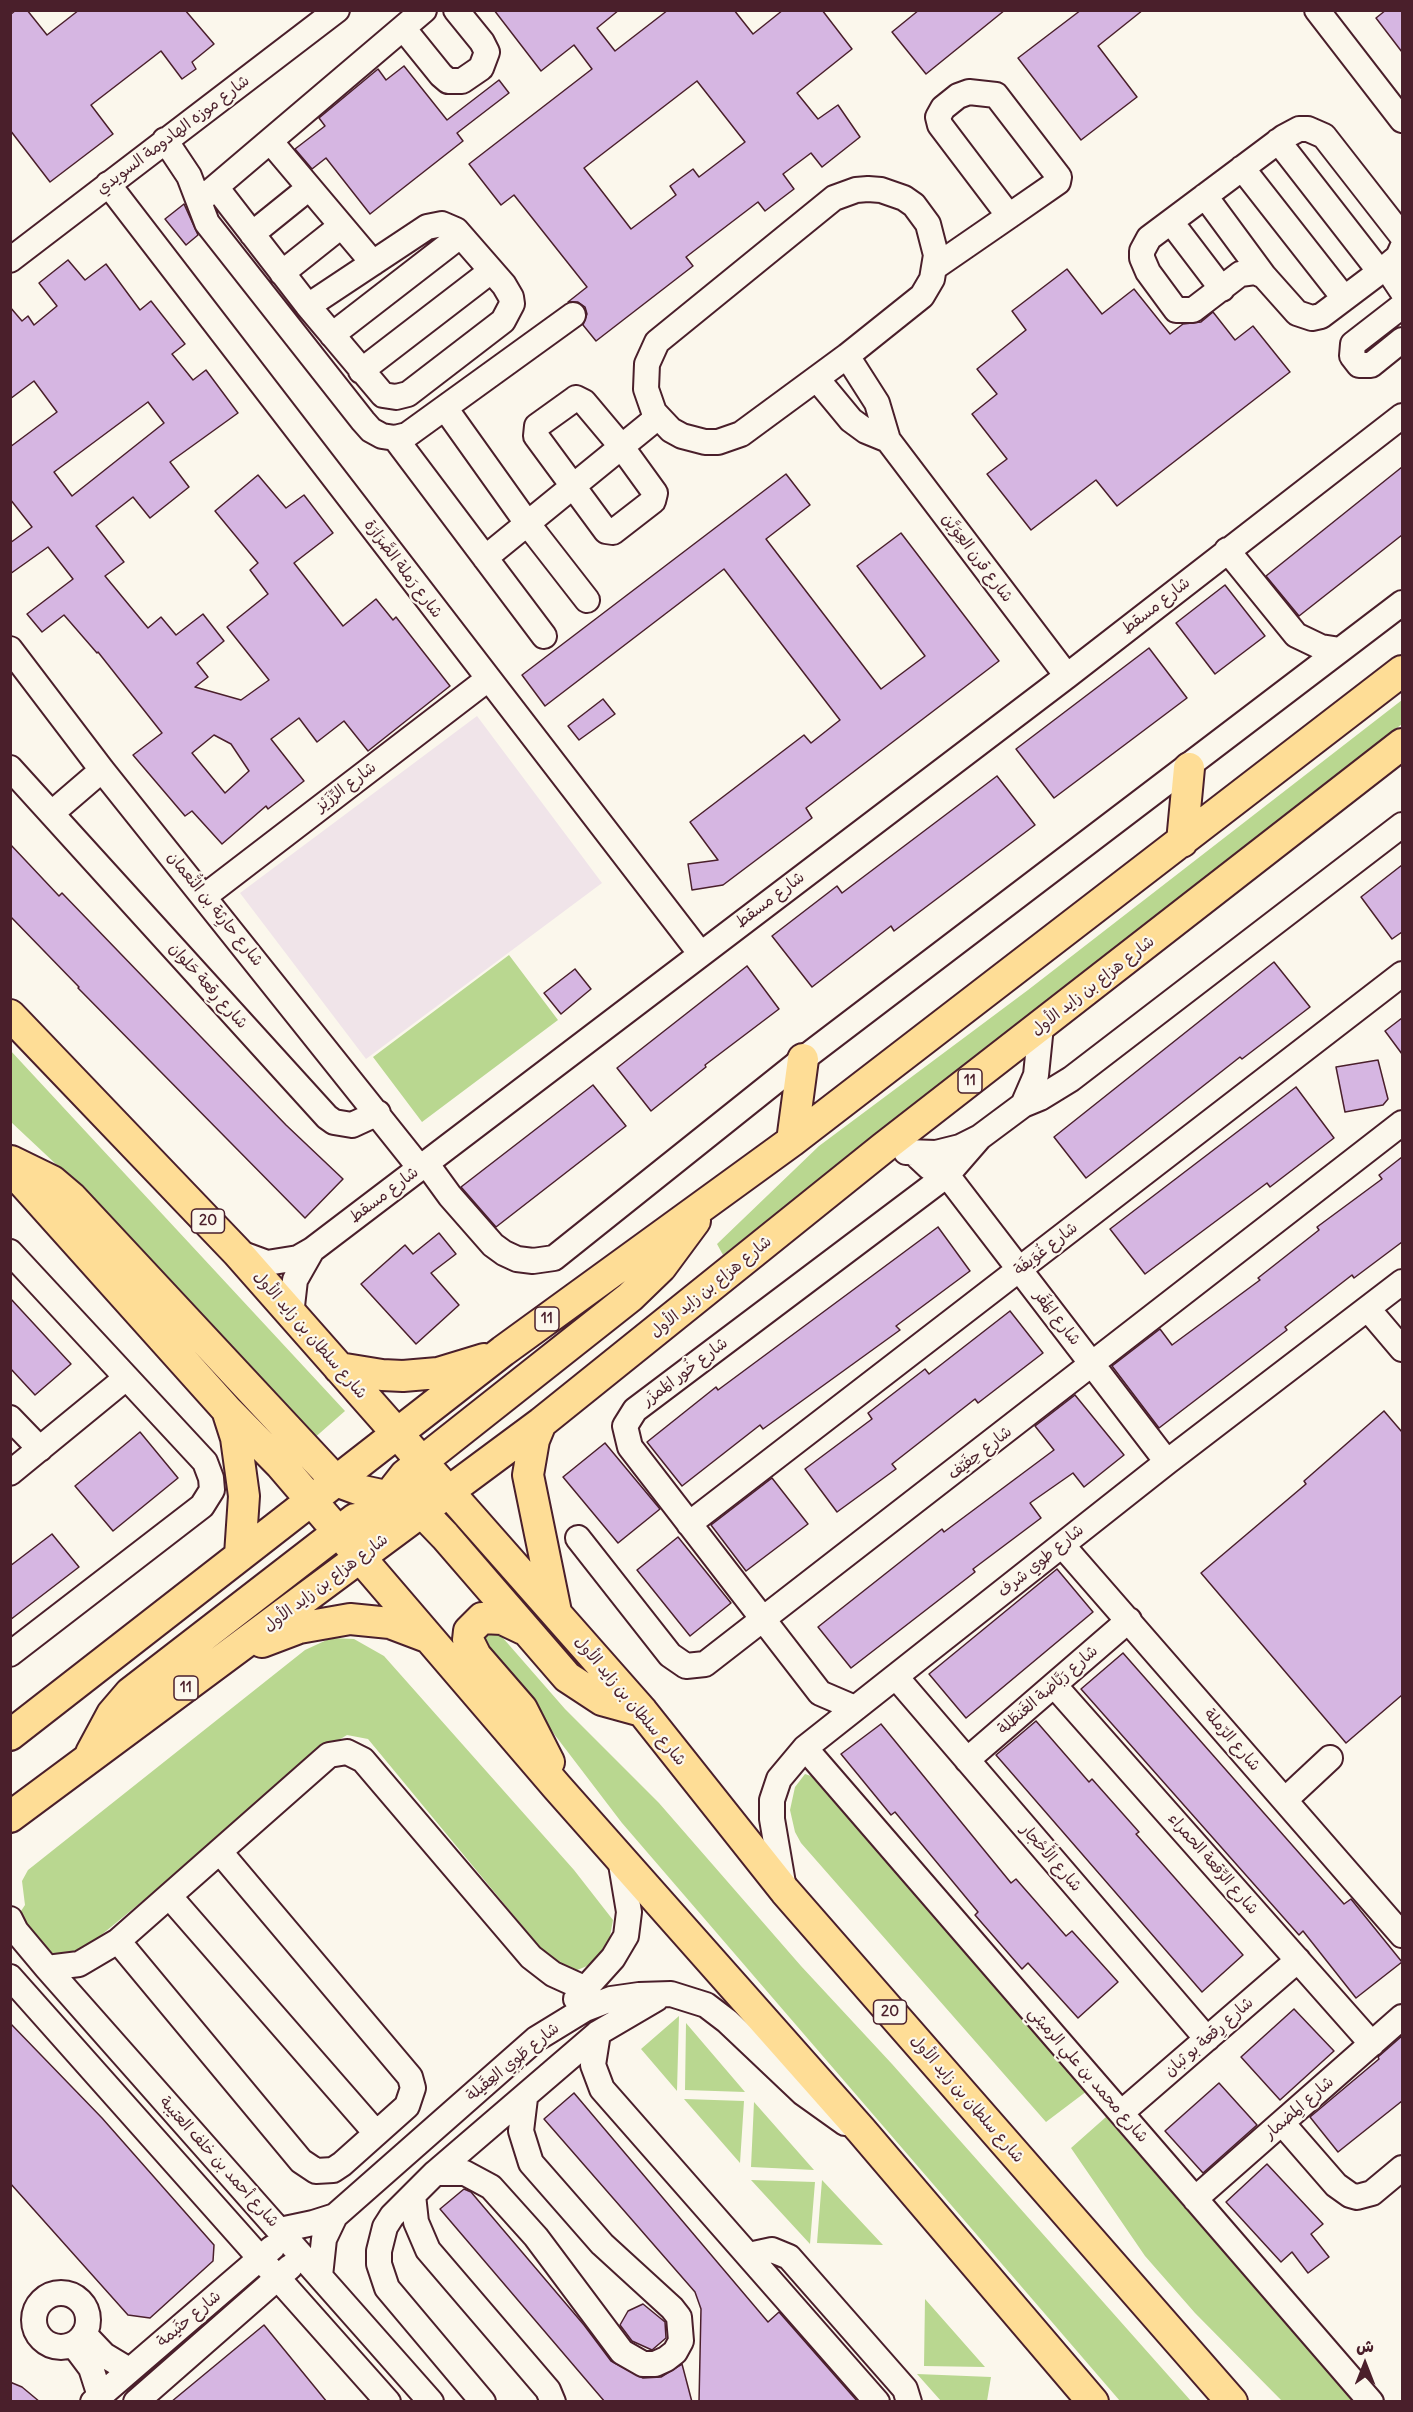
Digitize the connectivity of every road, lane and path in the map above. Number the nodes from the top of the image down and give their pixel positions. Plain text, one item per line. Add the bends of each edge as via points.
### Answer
1 (336, 10) edge
2 (456, 10) edge
3 (1317, 10) edge
4 (423, 11) edge
5 (403, 28) junction
6 (1402, 120) edge
7 (165, 140) junction
8 (270, 141) junction
9 (1278, 141) junction
10 (1242, 168) junction
11 (108, 184) junction
12 (216, 187) junction
13 (309, 188) junction
14 (1205, 196) junction
15 (198, 203) junction
16 (1009, 216) junction
17 (1171, 222) junction
18 (341, 226) junction
19 (252, 234) junction
20 (460, 236) junction
21 (1402, 236) edge
22 (1402, 248) edge
23 (10, 260) edge
24 (373, 263) junction
25 (935, 267) junction
26 (1383, 270) junction
27 (491, 271) junction
28 (282, 273) junction
29 (1264, 276) junction
30 (1222, 289) junction
31 (1402, 291) edge
32 (1344, 298) junction
33 (308, 306) junction
34 (1402, 306) edge
35 (573, 315) dead end
36 (332, 335) junction
37 (1402, 340) edge
38 (847, 356) junction
39 (361, 371) junction
40 (817, 379) junction
41 (445, 408) junction
42 (1402, 416) edge
43 (658, 417) junction
44 (394, 438) junction
45 (888, 440) junction
46 (621, 446) junction
47 (571, 487) junction
48 (527, 523) junction
49 (1227, 550) junction
50 (485, 558) junction
51 (587, 600) dead end
52 (1402, 603) edge
53 (1296, 635) junction
54 (544, 636) dead end
55 (10, 649) edge
56 (1340, 650) junction
57 (1402, 671) edge
58 (1067, 676) junction
59 (488, 679) junction
60 (1296, 684) junction
61 (1402, 744) edge
62 (10, 768) edge
63 (1189, 768) junction
64 (102, 770) junction
65 (52, 813) junction
66 (1402, 825) edge
67 (1182, 842) junction
68 (205, 896) junction
69 (700, 953) junction
70 (1402, 974) edge
71 (10, 1015) edge
72 (1041, 1026) junction
73 (803, 1059) junction
74 (1023, 1105) junction
75 (378, 1113) junction
76 (1402, 1123) edge
77 (980, 1137) junction
78 (792, 1140) junction
79 (883, 1148) junction
80 (914, 1154) junction
81 (10, 1161) edge
82 (423, 1165) junction
83 (10, 1168) edge
84 (947, 1175) junction
85 (700, 1208) junction
86 (312, 1250) junction
87 (10, 1252) edge
88 (237, 1252) junction
89 (1019, 1269) junction
90 (1402, 1282) edge
91 (1368, 1309) junction
92 (291, 1315) junction
93 (1402, 1349) edge
94 (503, 1351) junction
95 (1094, 1365) junction
96 (339, 1368) junction
97 (126, 1378) junction
98 (227, 1410) junction
99 (10, 1418) edge
100 (541, 1423) junction
101 (397, 1435) junction
102 (40, 1449) junction
103 (421, 1462) junction
104 (1167, 1462) junction
105 (10, 1473) edge
106 (336, 1481) junction
107 (447, 1491) junction
108 (380, 1496) junction
109 (311, 1500) junction
110 (421, 1511) junction
111 (689, 1524) junction
112 (339, 1532) junction
113 (578, 1538) dead end
114 (1062, 1545) junction
115 (240, 1555) junction
116 (360, 1557) junction
117 (556, 1615) junction
118 (763, 1620) junction
119 (1129, 1620) junction
120 (525, 1631) junction
121 (430, 1638) junction
122 (10, 1654) edge
123 (232, 1654) junction
124 (896, 1677) junction
125 (1054, 1685) junction
126 (820, 1693) junction
127 (855, 1708) junction
128 (642, 1711) junction
129 (825, 1732) junction
130 (10, 1735) edge
131 (805, 1748) junction
132 (1330, 1758) dead end
133 (967, 1760) junction
134 (87, 1761) junction
135 (557, 1787) junction
136 (1285, 1800) junction
137 (19, 1811) edge
138 (10, 1834) edge
139 (220, 1852) junction
140 (620, 1858) junction
141 (785, 1891) junction
142 (170, 1897) junction
143 (10, 1919) edge
144 (1402, 1935) edge
145 (118, 1941) junction
146 (1298, 1960) junction
147 (47, 1968) junction
148 (10, 1977) edge
149 (586, 1989) junction
150 (666, 1994) junction
151 (1402, 2018) edge
152 (598, 2033) junction
153 (536, 2039) junction
154 (1207, 2039) junction
155 (1372, 2044) junction
156 (525, 2098) junction
157 (1120, 2113) junction
158 (1282, 2123) junction
159 (861, 2130) junction
160 (376, 2133) junction
161 (1402, 2168) edge
162 (435, 2173) junction
163 (413, 2195) junction
164 (1196, 2199) junction
165 (335, 2216) junction
166 (283, 2233) junction
167 (749, 2254) junction
168 (303, 2256) junction
169 (261, 2258) junction
170 (320, 2276) junction
171 (279, 2277) junction
172 (127, 2372) junction
173 (97, 2399) edge
174 (140, 2399) edge
175 (388, 2402) edge
176 (431, 2402) edge
177 (483, 2402) edge
178 (553, 2402) edge
179 (878, 2402) edge
180 (909, 2402) edge
181 (1093, 2402) edge
182 (1232, 2402) edge
183 (1371, 2402) edge

1 - 7 street, شارع موزه الهادومة السويدي
2 - 5 street via 487,52 481,68 462,81 448,81 441,75
3 - 6 street
4 - 5 street
5 - 8 street
7 - 11 street, شارع موزه الهادومة السويدي
7 - 15 street via 189,176
8 - 12 street
8 - 13 street
9 - 10 street
9 - 21 street via 1299,129 1324,136
9 - 26 street
10 - 14 street
10 - 32 street
11 - 23 street, شارع موزه الهادومة السويدي
11 - 59 street, شارع رَملة الصَّرَارَة
12 - 15 street
12 - 19 street
13 - 18 street
13 - 19 street
14 - 17 street
14 - 29 street
15 - 44 street via 207,223 363,421 371,430
16 - 16 street via 1058,182 1059,177 996,95 969,92 958,96 943,108 938,117 940,125
16 - 25 street
17 - 30 street
17 - 30 street via 1149,238 1142,258 1172,306 1182,312 1193,310
18 - 24 street
18 - 28 street
19 - 28 street
20 - 24 street via 442,224 427,226
20 - 27 street
20 - 36 street
22 - 26 street
24 - 33 street
25 - 38 street via 928,287 916,303
25 - 43 street via 935,244 928,224 904,198 868,189 834,198 657,342 645,377 649,401
26 - 31 street
26 - 32 street
27 - 39 street
27 - 39 street via 511,297 511,310 503,321 402,396 389,397 378,392
28 - 33 street
29 - 30 street via 1245,272
29 - 32 street via 1306,318 1321,316
33 - 36 street
34 - 37 street via 1353,344 1352,356 1359,365 1371,365
35 - 41 street
36 - 39 street
38 - 40 street
38 - 45 street, شارع قرن العِوَيَّن via 877,403
40 - 43 street via 741,434 718,442 682,436
40 - 45 street, شارع قرن العِوَيَّن via 851,420
41 - 44 street via 407,435
41 - 48 street
42 - 49 street, شارع مسقط
43 - 46 street
44 - 50 street
45 - 58 street, شارع قرن العِوَيَّن
46 - 47 street
46 - 47 street via 655,493 653,501 613,532 606,531
46 - 47 street via 584,402 576,398 537,426 536,436
47 - 48 street
48 - 50 street
48 - 51 street
49 - 53 street
49 - 58 street, شارع مسقط
50 - 54 street
52 - 56 street
53 - 56 street via 1321,647
53 - 60 street
55 - 64 street, شارع حارِثة بن النُّعمان
56 - 60 street
57 - 67 main road, 11
58 - 69 street, شارع مسقط
59 - 68 street, شارع الرِّزَيْز
59 - 69 street, شارع رَملة الصَّرَارَة
60 - 63 street
61 - 72 main road, شارع هزاع بن زايد الأول / 11
62 - 65 street, شارع رِقعة حَلوان
63 - 67 main road
63 - 73 street
64 - 65 street
64 - 68 street, شارع حارِثة بن النُّعمان
65 - 75 street, شارع رِقعة حَلوان via 327,1117 352,1125
66 - 74 street via 1071,1079
67 - 78 main road, 11
68 - 75 street, شارع حارِثة بن النُّعمان
69 - 82 street, شارع مسقط
70 - 89 street, شارع غُوَيفَة
71 - 88 main road, شارع سلطان بن زايد الأول / 20
72 - 74 street via 1035,1075
72 - 79 main road, شارع هزاع بن زايد الأول / 11
73 - 78 main road
73 - 82 street, شارع حارِثة بن النُّعمان via 554,1258 517,1259 499,1249
74 - 77 street
75 - 82 street, شارع حارِثة بن النُّعمان
76 - 95 street, شارع حِفَيّف
77 - 80 street via 948,1151
77 - 84 street, شارع خُور المَمزَر
78 - 85 main road, 11
79 - 80 street
79 - 100 main road, شارع هزاع بن زايد الأول / 11
80 - 84 street
81 - 106 main road via 52,1181 72,1198
82 - 86 street, شارع مسقط
83 - 98 main road
84 - 89 street, شارع المَقَر
84 - 111 street, شارع خُور المَمزَر via 629,1417 625,1426 630,1447
85 - 94 main road, 11
85 - 103 main road via 682,1242 630,1297
86 - 88 street, شارع مسقط via 298,1258 267,1263
86 - 92 street, شارع مسقط via 295,1280
87 - 97 street
88 - 92 main road, شارع سلطان بن زايد الأول / 20
89 - 95 street, شارع المَقَر
89 - 111 street, شارع غُوَيفَة
90 - 91 street, شارع طوي شرف
91 - 93 street
91 - 104 street, شارع طوي شرف
92 - 96 main road, شارع سلطان بن زايد الأول / 20
94 - 96 main road via 472,1365 438,1373 382,1376
94 - 101 main road, 11
95 - 104 street, شارع المَقَر
95 - 118 street, شارع حِفَيّف
96 - 101 main road, شارع سلطان بن زايد الأول / 20
97 - 102 street
97 - 122 street via 205,1462 212,1490 202,1506
98 - 109 main road
98 - 115 main road via 236,1438 244,1496
99 - 102 street
100 - 107 main road, شارع هزاع بن زايد الأول / 11
100 - 117 main road via 528,1475
101 - 103 main road, شارع سلطان بن زايد الأول / 20
101 - 106 main road, 11
101 - 108 main road
102 - 105 street
103 - 107 main road, شارع سلطان بن زايد الأول / 20
103 - 108 main road
104 - 114 street, شارع طوي شرف
106 - 108 main road
106 - 109 main road, 11
107 - 108 main road via 417,1497
107 - 110 main road, شارع هزاع بن زايد الأول / 11
107 - 117 main road, شارع سلطان بن زايد الأول / 20
108 - 109 main road
108 - 110 main road
108 - 112 main road
108 - 116 main road
109 - 112 main road
109 - 115 main road, 11
110 - 116 main road, شارع هزاع بن زايد الأول / 11
110 - 120 main road
111 - 118 street, شارع خُور المَمزَر
112 - 116 main road
112 - 134 main road via 130,1693 112,1714
113 - 118 street, شارع حِفَيّف via 670,1655 686,1666 705,1664
114 - 119 street, شارع الرّملة
114 - 124 street, شارع طوي شرف
115 - 130 main road, 11
116 - 121 main road
116 - 123 main road, شارع هزاع بن زايد الأول / 11
117 - 128 main road, شارع سلطان بن زايد الأول / 20
118 - 126 street, شارع خُور المَمزَر
119 - 125 street, شارع رَبَّاضة الغَنطَلة
119 - 136 street, شارع الرّملة
120 - 128 main road via 583,1690 621,1708
120 - 135 main road via 491,1616 474,1623 468,1640 476,1656 522,1708
121 - 123 main road via 390,1623 350,1619 299,1628
121 - 135 main road
123 - 134 main road, شارع هزاع بن زايد الأول / 11
124 - 127 street, شارع طوي شرف
124 - 133 street, شارع الأَحْجار
125 - 133 street, شارع رَبَّاضة الغَنطَلة
125 - 146 street, شارع الرِّقعة الحمراء
126 - 127 street, شارع خُور المَمزَر
126 - 129 street, شارع خُور المَمزَر
127 - 129 street, شارع طوي شرف
128 - 141 main road, شارع سلطان بن زايد الأول / 20
129 - 131 street, شارع طوي شرف
131 - 141 street, شارع طوي شرف via 779,1779 772,1800
131 - 157 street, شارع محمد بن علي الرميثي
132 - 136 street
133 - 154 street, شارع الأَحْجار
134 - 137 main road, شارع هزاع بن زايد الأول / 11
135 - 140 main road
136 - 144 street, شارع الرّملة
137 - 138 street
139 - 142 street
139 - 149 street via 329,1755 356,1755 531,1957 553,1974
139 - 160 street via 410,2077 413,2088 407,2106
140 - 149 street via 629,1912 626,1936
140 - 159 main road
141 - 182 main road, شارع سلطان بن زايد الأول / 20
142 - 145 street
142 - 160 street
143 - 147 street, شارع أحمد بن خلف العتيبة
145 - 147 street via 79,1964
145 - 160 street via 307,2166 316,2171 333,2170
146 - 154 street, شارع رِقعة بو ثبان
146 - 155 street, شارع الرِّقعة الحمراء
147 - 166 street, شارع أحمد بن خلف العتيبة
148 - 169 street, شارع أحمد بن خلف العتيبة
149 - 153 street
150 - 152 street
150 - 153 street, شارع طَوِي العِقَيلة via 611,2000 585,2009
150 - 159 street, شارع طَوِي العِقَيلة via 706,2005 803,2093
151 - 155 street, شارع المِضمار
152 - 156 street
152 - 167 street via 593,2065 602,2090
153 - 165 street, شارع طَوِي العِقَيلة
154 - 157 street, شارع رِقعة بو ثبان
155 - 158 street, شارع المِضمار
156 - 162 street
156 - 162 street via 521,2131 531,2163 602,2244 679,2317 681,2341 675,2352 666,2359 643,2364 622,2352 565,2274 491,2187 465,2173
157 - 164 street, شارع محمد بن علي الرميثي
158 - 161 street via 1336,2185 1350,2195 1372,2193
158 - 164 street, شارع المِضمار
159 - 181 main road
162 - 163 street
163 - 177 street via 385,2227 379,2251 382,2276 387,2288
163 - 178 street via 416,2222 428,2250 548,2390
164 - 183 street, شارع محمد بن علي الرميثي
165 - 166 street, شارع طَوِي العِقَيلة
165 - 170 street, شارع طَوِي العِقَيلة via 321,2251
166 - 168 street, شارع أحمد بن خلف العتيبة
166 - 169 street, شارع حثَيمة
167 - 179 street
167 - 180 street via 772,2250 789,2257 905,2389
168 - 170 street, شارع أحمد بن خلف العتيبة
168 - 171 street, شارع حثَيمة
169 - 171 street, شارع أحمد بن خلف العتيبة
169 - 172 street, شارع حثَيمة
170 - 176 street, شارع أحمد بن خلف العتيبة
171 - 174 street, شارع حثَيمة
171 - 175 street, شارع أحمد بن خلف العتيبة
172 - 173 street, شارع حثَيمة
172 - 173 street via 78,2339 91,2368
172 - 174 street

